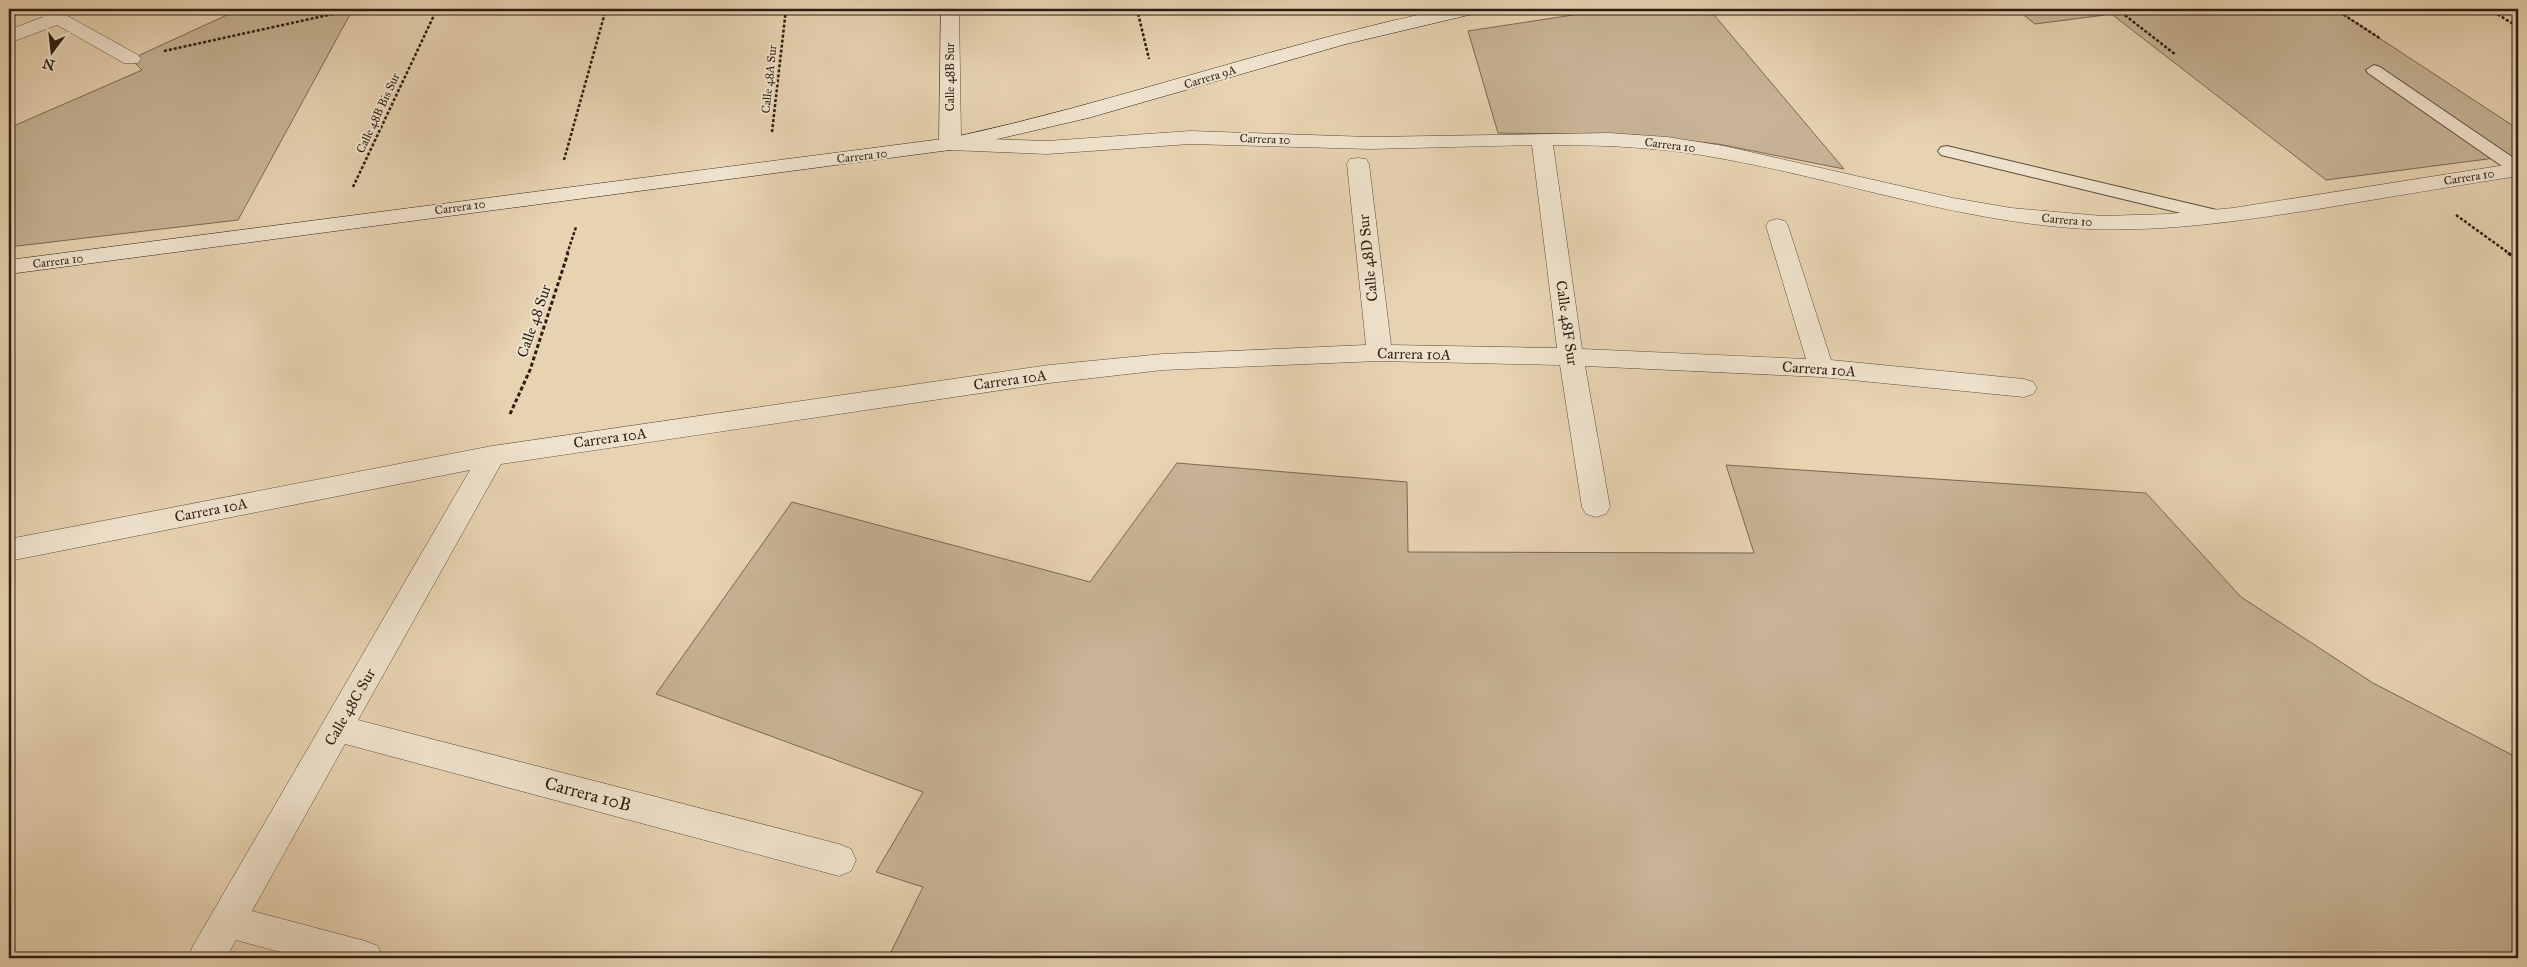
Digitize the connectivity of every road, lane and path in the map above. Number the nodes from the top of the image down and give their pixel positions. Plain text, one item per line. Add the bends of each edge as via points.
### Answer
1 (42, 9) edge
2 (333, 9) edge
3 (384, 9) edge
4 (437, 9) edge
5 (606, 9) edge
6 (786, 9) edge
7 (950, 9) edge
8 (1137, 9) edge
9 (1470, 9) edge
10 (2117, 9) edge
11 (2488, 9) edge
12 (342, 12) junction
13 (59, 18) junction
14 (2518, 27) edge
15 (9, 38) edge
16 (2176, 54) dead end
17 (131, 58) joint
18 (2374, 70) dead end
19 (1157, 93) junction
20 (772, 133) dead end
21 (1542, 139) junction
22 (950, 144) junction
23 (1947, 151) dead end
24 (563, 164) dead end
25 (1358, 164) dead end
26 (2518, 169) edge
27 (2416, 186) junction
28 (588, 191) junction
29 (2218, 216) junction
30 (336, 224) junction
31 (1777, 226) dead end
32 (2518, 260) edge
33 (9, 267) edge
34 (1379, 353) junction
35 (1572, 357) junction
36 (1821, 368) junction
37 (2024, 388) dead end
38 (492, 456) junction
39 (1596, 507) dead end
40 (9, 550) edge
41 (337, 728) junction
42 (839, 860) dead end
43 (228, 921) junction
44 (206, 958) edge
45 (365, 958) edge

1 - 13 street
2 - 12 path
3 - 12 path
4 - 30 path, Calle 48B Bis Sur
5 - 24 path
6 - 20 path, Calle 48A Sur
7 - 22 street, Calle 48B Sur
8 - 19 path
9 - 19 street, Carrera 9A via 1320,43
10 - 16 path
11 - 14 path
12 - 17 path
13 - 15 street
13 - 17 street
18 - 26 lane
19 - 22 street, Carrera 9A via 1040,126
21 - 22 street, Carrera 10 via 1367,143 1164,138 1058,147 1000,148
21 - 29 street, Carrera 10 via 1610,139 1676,145 2023,216 2122,224
21 - 35 street, Calle 48F Sur
22 - 28 street, Carrera 10
23 - 29 lane
25 - 34 street, Calle 48D Sur
26 - 27 street, Carrera 10
27 - 29 street, Carrera 10
27 - 32 path
28 - 30 street, Carrera 10
28 - 38 path, Calle 48 Sur via 530,370
30 - 33 street, Carrera 10
31 - 36 street
34 - 35 street, Carrera 10A
34 - 38 street, Carrera 10A via 1163,362 1049,374
35 - 36 street, Carrera 10A
35 - 39 street, Calle 48F Sur
36 - 37 street, Carrera 10A
38 - 40 street, Carrera 10A
38 - 41 street, Calle 48C Sur
41 - 42 street, Carrera 10B
41 - 43 street, Calle 48C Sur
43 - 44 street, Calle 48C Sur
43 - 45 street

